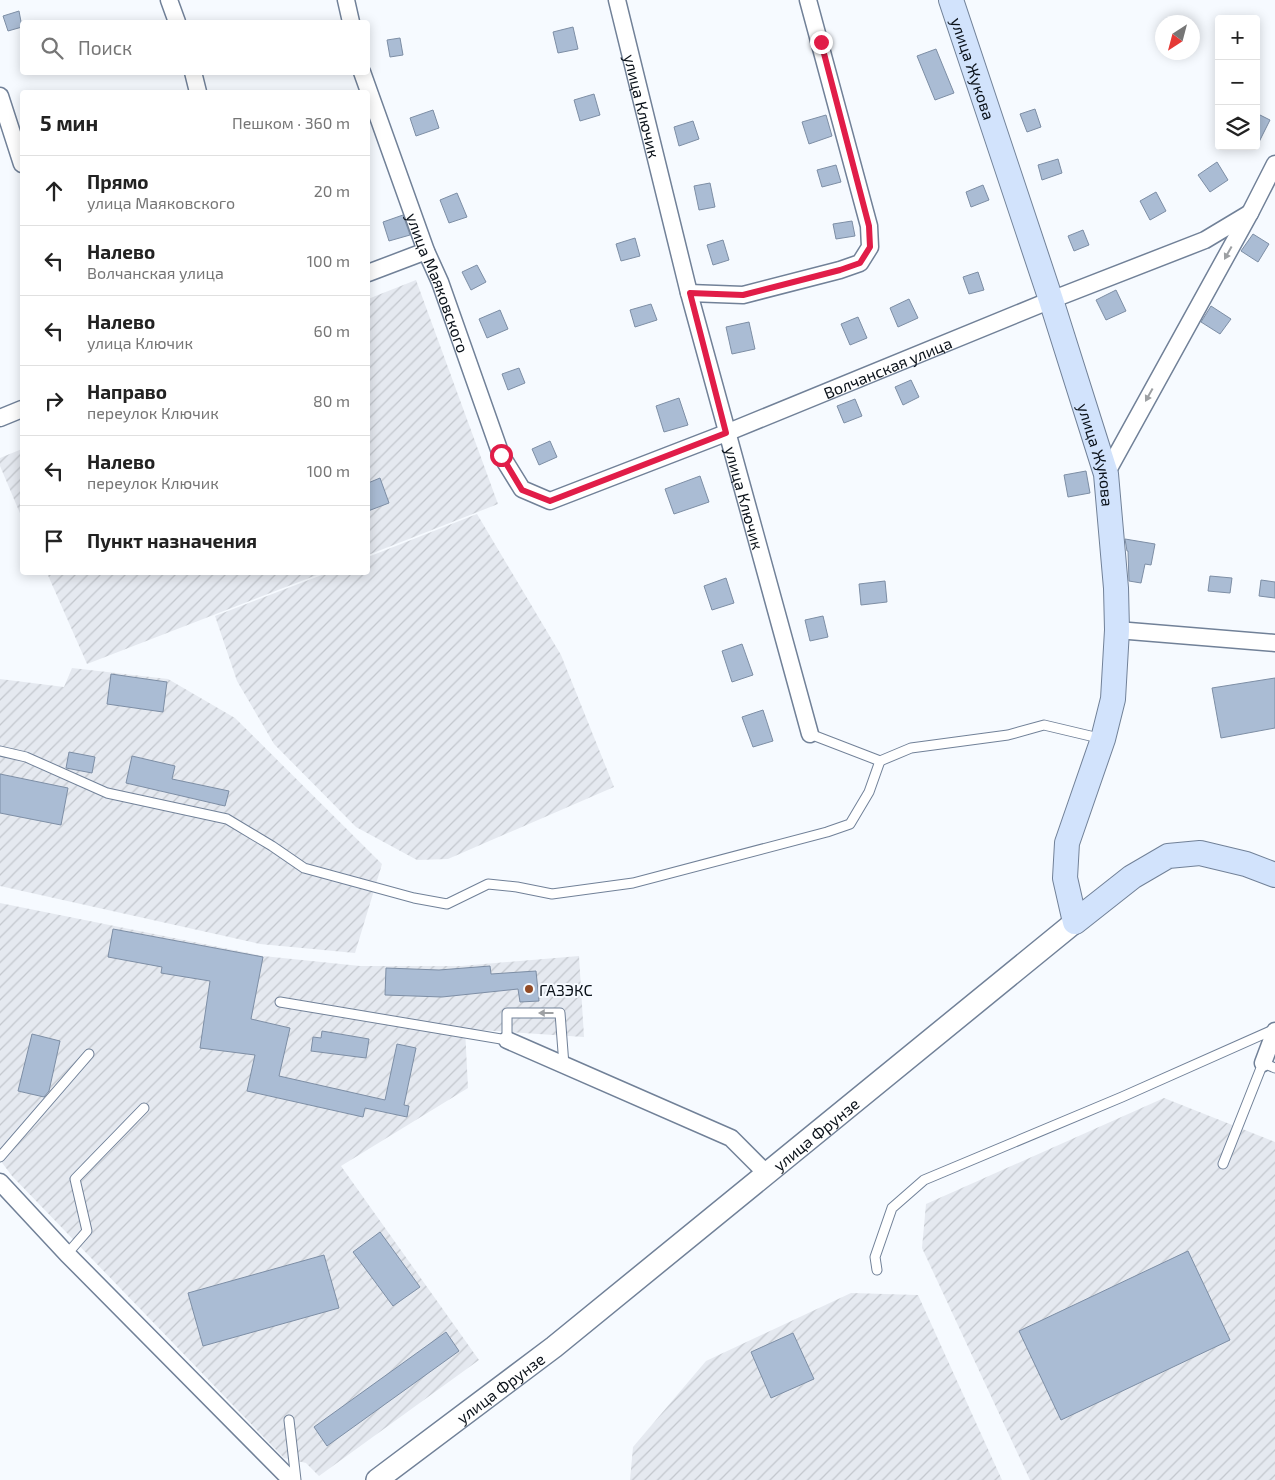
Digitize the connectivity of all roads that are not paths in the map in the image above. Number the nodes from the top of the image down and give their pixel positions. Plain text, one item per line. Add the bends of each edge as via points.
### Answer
1 (169, 0) edge
2 (346, 0) edge
3 (617, 0) edge
4 (808, 0) edge
5 (951, 0) edge
6 (176, 20) edge
7 (351, 20) edge
8 (194, 75) edge
9 (363, 75) edge
10 (198, 90) edge
11 (368, 90) edge
12 (370, 94) edge
13 (0, 96) edge
14 (2, 112) edge
15 (20, 159) edge
16 (1275, 164) edge
17 (1250, 213) junction
18 (426, 251) junction
19 (370, 271) edge
20 (690, 293) junction
21 (1051, 300) junction
22 (20, 410) edge
23 (0, 418) edge
24 (726, 433) junction
25 (1106, 474) junction
26 (522, 490) joint
27 (1118, 630) junction
28 (1275, 643) edge
29 (810, 734) joint
30 (1103, 739) junction
31 (0, 751) edge
32 (880, 761) junction
33 (1275, 874) edge
34 (1075, 922) junction
35 (280, 1002) dead end
36 (1275, 1030) edge
37 (506, 1040) junction
38 (89, 1054) dead end
39 (564, 1065) junction
40 (1269, 1066) edge
41 (144, 1108) dead end
42 (0, 1157) edge
43 (1223, 1164) dead end
44 (767, 1174) junction
45 (0, 1182) edge
46 (68, 1254) junction
47 (877, 1270) dead end
48 (289, 1420) dead end
49 (291, 1480) edge
50 (296, 1480) edge
51 (377, 1480) edge

1 - 6 street
2 - 7 street
3 - 20 street, улица Ключик
4 - 20 street via 869,226 870,247 860,263 830,273 743,295
5 - 21 main road, улица Жукова
8 - 10 street
9 - 11 street, улица Маяковского
12 - 18 street, улица Маяковского
13 - 14 street
14 - 15 street
16 - 17 street
17 - 21 street, Волчанская улица via 1205,240
17 -> 25 street
18 - 19 street
18 - 26 street, улица Маяковского via 501,455
20 - 24 street, улица Ключик
21 - 24 street, Волчанская улица
21 - 25 main road, улица Жукова
22 - 23 street
24 - 26 street, Волчанская улица via 550,501
24 - 29 street, улица Ключик
25 - 27 main road, улица Жукова
27 - 28 street
27 - 30 main road, улица Жукова via 1113,699
29 - 32 lane
30 - 32 lane via 1044,725 1008,735 911,748
30 - 34 main road, улица Жукова via 1067,842 1065,878
31 - 32 lane via 26,757 107,793 227,819 304,868 447,904 488,884 552,894 634,883 828,832 850,824 870,792
33 - 34 main road, улица Фрунзе via 1200,853 1168,856 1132,877
34 - 44 street, улица Фрунзе
35 - 37 lane
36 - 40 street
36 - 47 lane via 924,1180 892,1208 875,1256
37 - 39 street
39 -> 37 lane via 560,1013 507,1013
38 - 42 lane
39 - 44 street via 731,1138
40 - 43 lane
41 - 46 lane via 75,1179 86,1231
44 - 51 street, улица Фрунзе via 554,1348
45 - 46 street
46 - 49 street
48 - 50 lane

